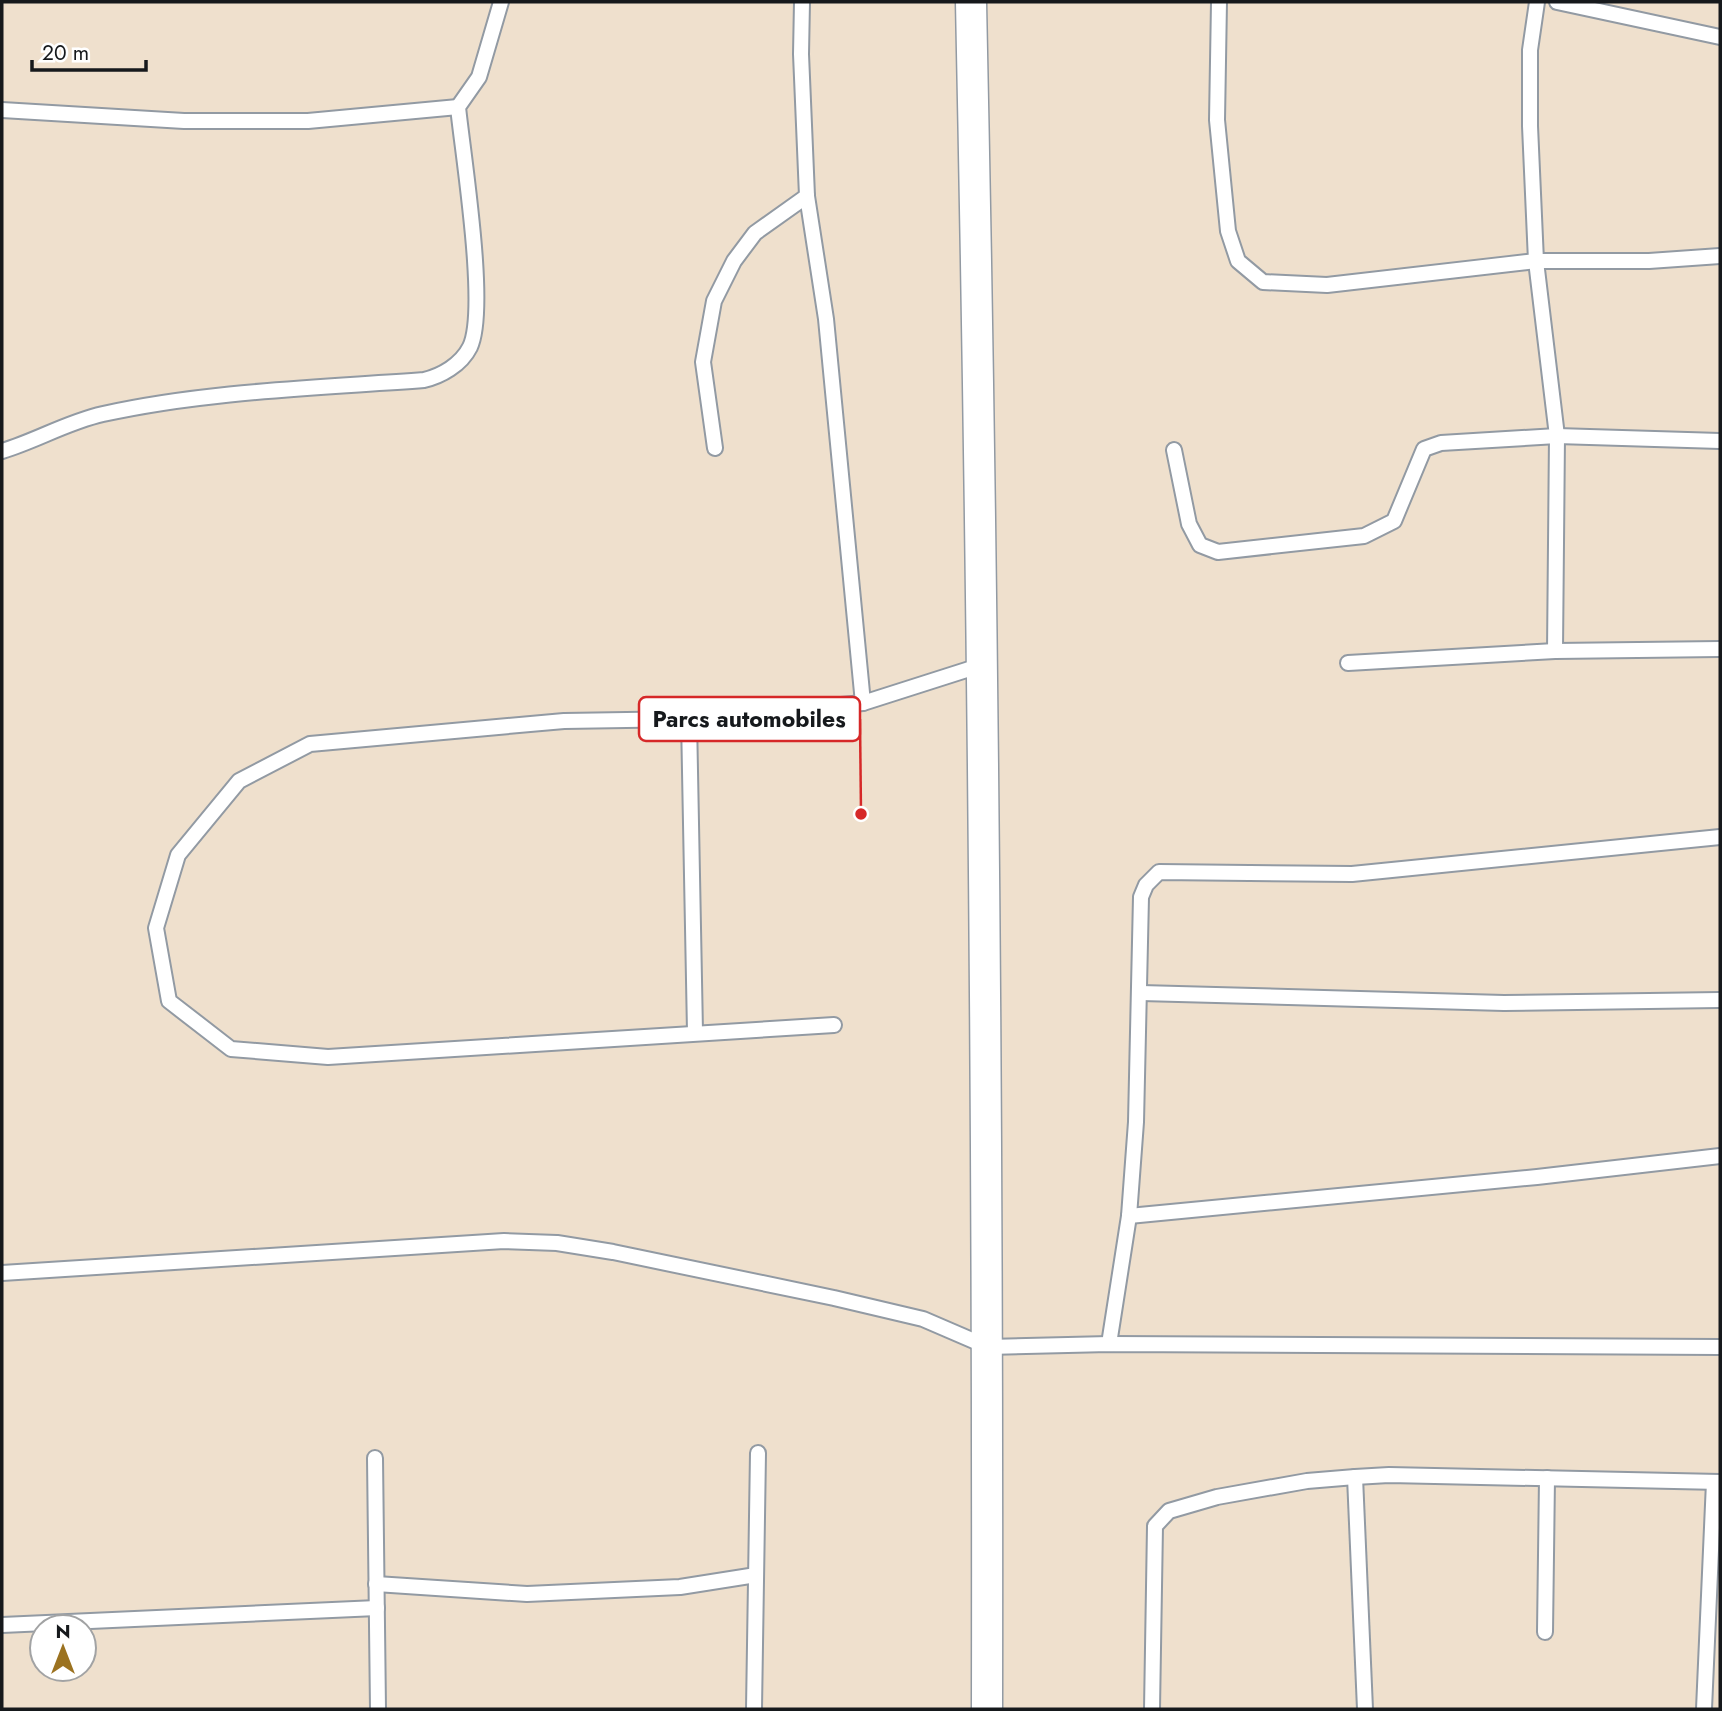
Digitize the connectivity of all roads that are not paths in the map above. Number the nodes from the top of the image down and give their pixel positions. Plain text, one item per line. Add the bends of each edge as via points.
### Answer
1 (501, 2) edge
2 (802, 2) edge
3 (971, 2) edge
4 (1219, 2) edge
5 (1537, 2) edge
6 (1557, 2) edge
7 (1720, 37) edge
8 (458, 107) junction
9 (2, 110) edge
10 (807, 196) junction
11 (1720, 256) edge
12 (1536, 261) junction
13 (1557, 436) junction
14 (1720, 441) edge
15 (715, 449) dead end
16 (1174, 450) dead end
17 (2, 451) edge
18 (1720, 649) edge
19 (1555, 652) junction
20 (1348, 663) dead end
21 (982, 665) junction
22 (863, 702) junction
23 (689, 719) junction
24 (1720, 837) edge
25 (1141, 993) junction
26 (1720, 1000) edge
27 (834, 1025) dead end
28 (695, 1032) junction
29 (1720, 1156) edge
30 (1129, 1216) junction
31 (2, 1273) edge
32 (1109, 1344) junction
33 (988, 1347) junction
34 (1720, 1347) edge
35 (758, 1453) dead end
36 (375, 1458) dead end
37 (1355, 1477) junction
38 (1547, 1478) junction
39 (1717, 1482) edge
40 (756, 1575) junction
41 (376, 1584) junction
42 (377, 1608) junction
43 (2, 1625) edge
44 (1545, 1632) dead end
45 (378, 1709) edge
46 (754, 1709) edge
47 (987, 1709) edge
48 (1152, 1709) edge
49 (1365, 1709) edge
50 (1704, 1709) edge

1 - 8 lane via 479,77
2 - 10 lane
3 - 21 street
4 - 12 lane via 1217,120 1228,231 1238,261 1263,282 1327,285
5 - 12 lane via 1530,50
6 - 7 lane
8 - 9 lane via 308,121 184,121
8 - 17 lane via 477,297 470,347 444,375 273,390 103,414
10 - 15 lane via 755,233 734,261 714,301 703,362
10 - 22 lane via 826,319
11 - 12 lane
12 - 13 lane
13 - 14 lane
13 - 16 lane via 1441,443 1424,449 1394,521 1364,536 1218,552 1200,545 1189,524
13 - 19 lane
18 - 19 lane
19 - 20 lane
21 - 22 lane
21 - 33 street
22 - 23 lane
23 - 28 lane
23 - 28 lane via 564,721 310,744 239,781 178,855 156,928 169,1001 230,1049 328,1057
24 - 25 lane via 1352,874 1159,872 1141,897
25 - 26 lane via 1504,1003
25 - 30 lane
27 - 28 lane
29 - 30 lane
30 - 32 lane
31 - 33 lane via 504,1241 556,1243 923,1319
32 - 33 lane
32 - 34 lane
33 - 47 street
35 - 40 lane
36 - 41 lane
37 - 38 lane
37 - 48 lane via 1217,1497 1169,1511 1155,1526
37 - 49 lane
38 - 39 lane
38 - 44 lane
39 - 50 lane
40 - 41 lane via 680,1587 527,1594
40 - 46 lane
41 - 42 lane
42 - 43 lane
42 - 45 lane

